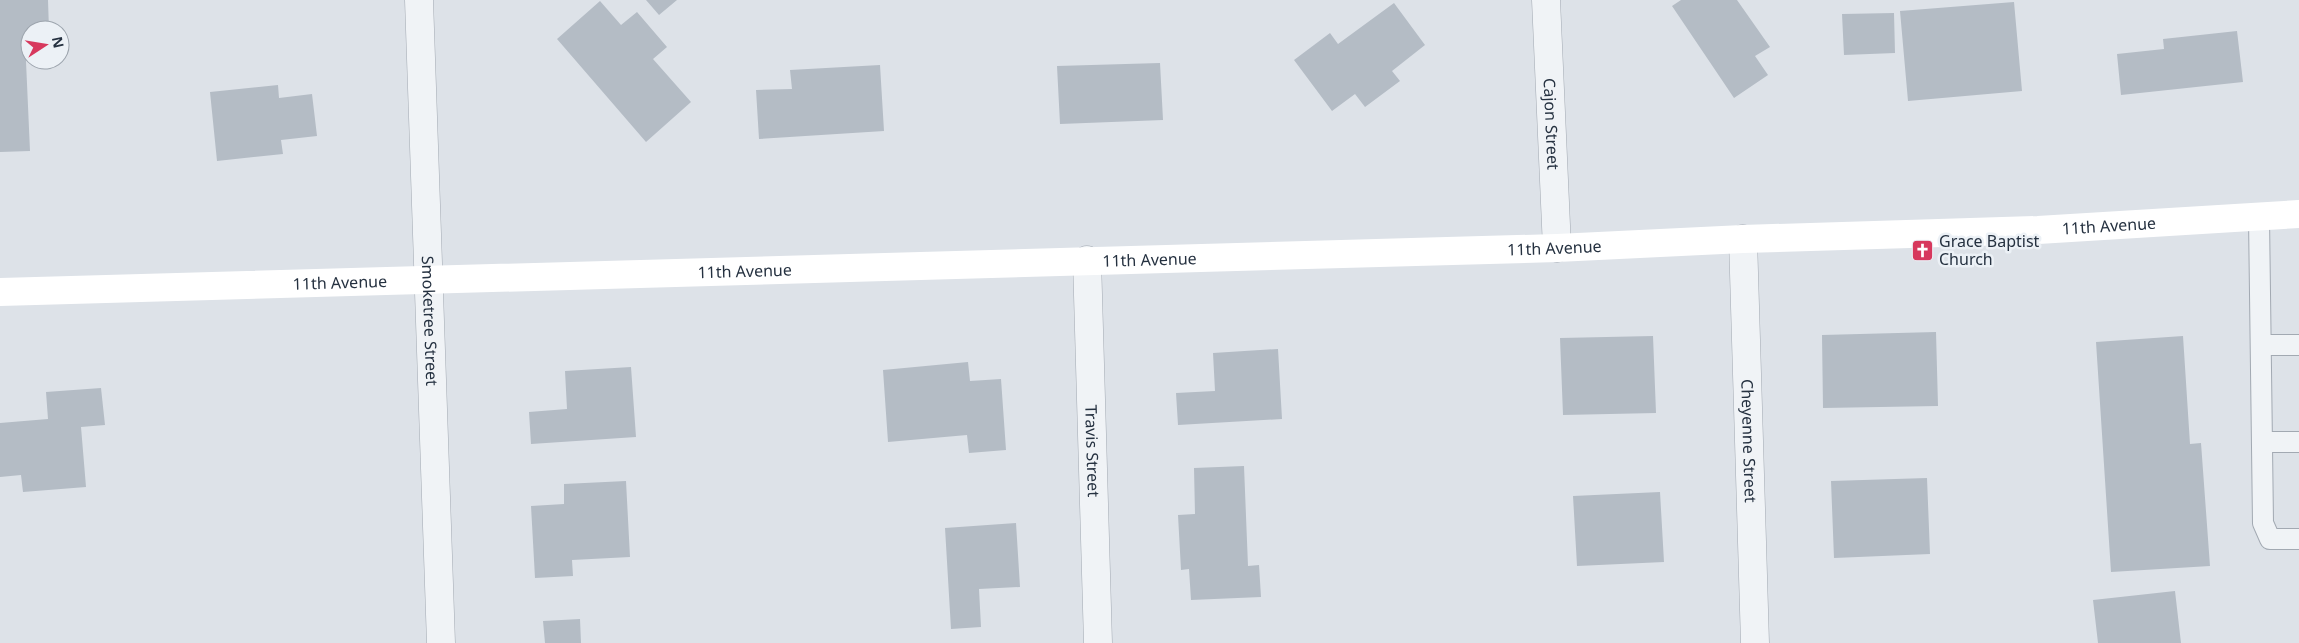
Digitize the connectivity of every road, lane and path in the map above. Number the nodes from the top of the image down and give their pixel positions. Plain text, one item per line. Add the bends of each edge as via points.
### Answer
1 (419, 0) edge
2 (1546, 0) edge
3 (2299, 214) edge
4 (2259, 217) junction
5 (1743, 239) junction
6 (1557, 248) junction
7 (1087, 260) junction
8 (430, 281) junction
9 (0, 292) edge
10 (2299, 344) edge
11 (2261, 345) junction
12 (2262, 442) junction
13 (2299, 442) edge
14 (2299, 539) edge
15 (441, 643) edge
16 (1098, 643) edge
17 (1756, 643) edge

1 - 8 street, Smoketree Street
2 - 6 street, Cajon Street
3 - 4 main road, 11th Avenue
4 - 5 main road, 11th Avenue via 2038,230
4 - 11 lane
5 - 6 main road, 11th Avenue
5 - 17 street, Cheyenne Street
6 - 7 main road, 11th Avenue
7 - 8 main road, 11th Avenue
7 - 16 street, Travis Street
8 - 9 main road, 11th Avenue
8 - 15 street, Smoketree Street
10 - 11 lane
11 - 12 lane
12 - 13 lane
12 - 14 lane via 2263,523 2270,539

